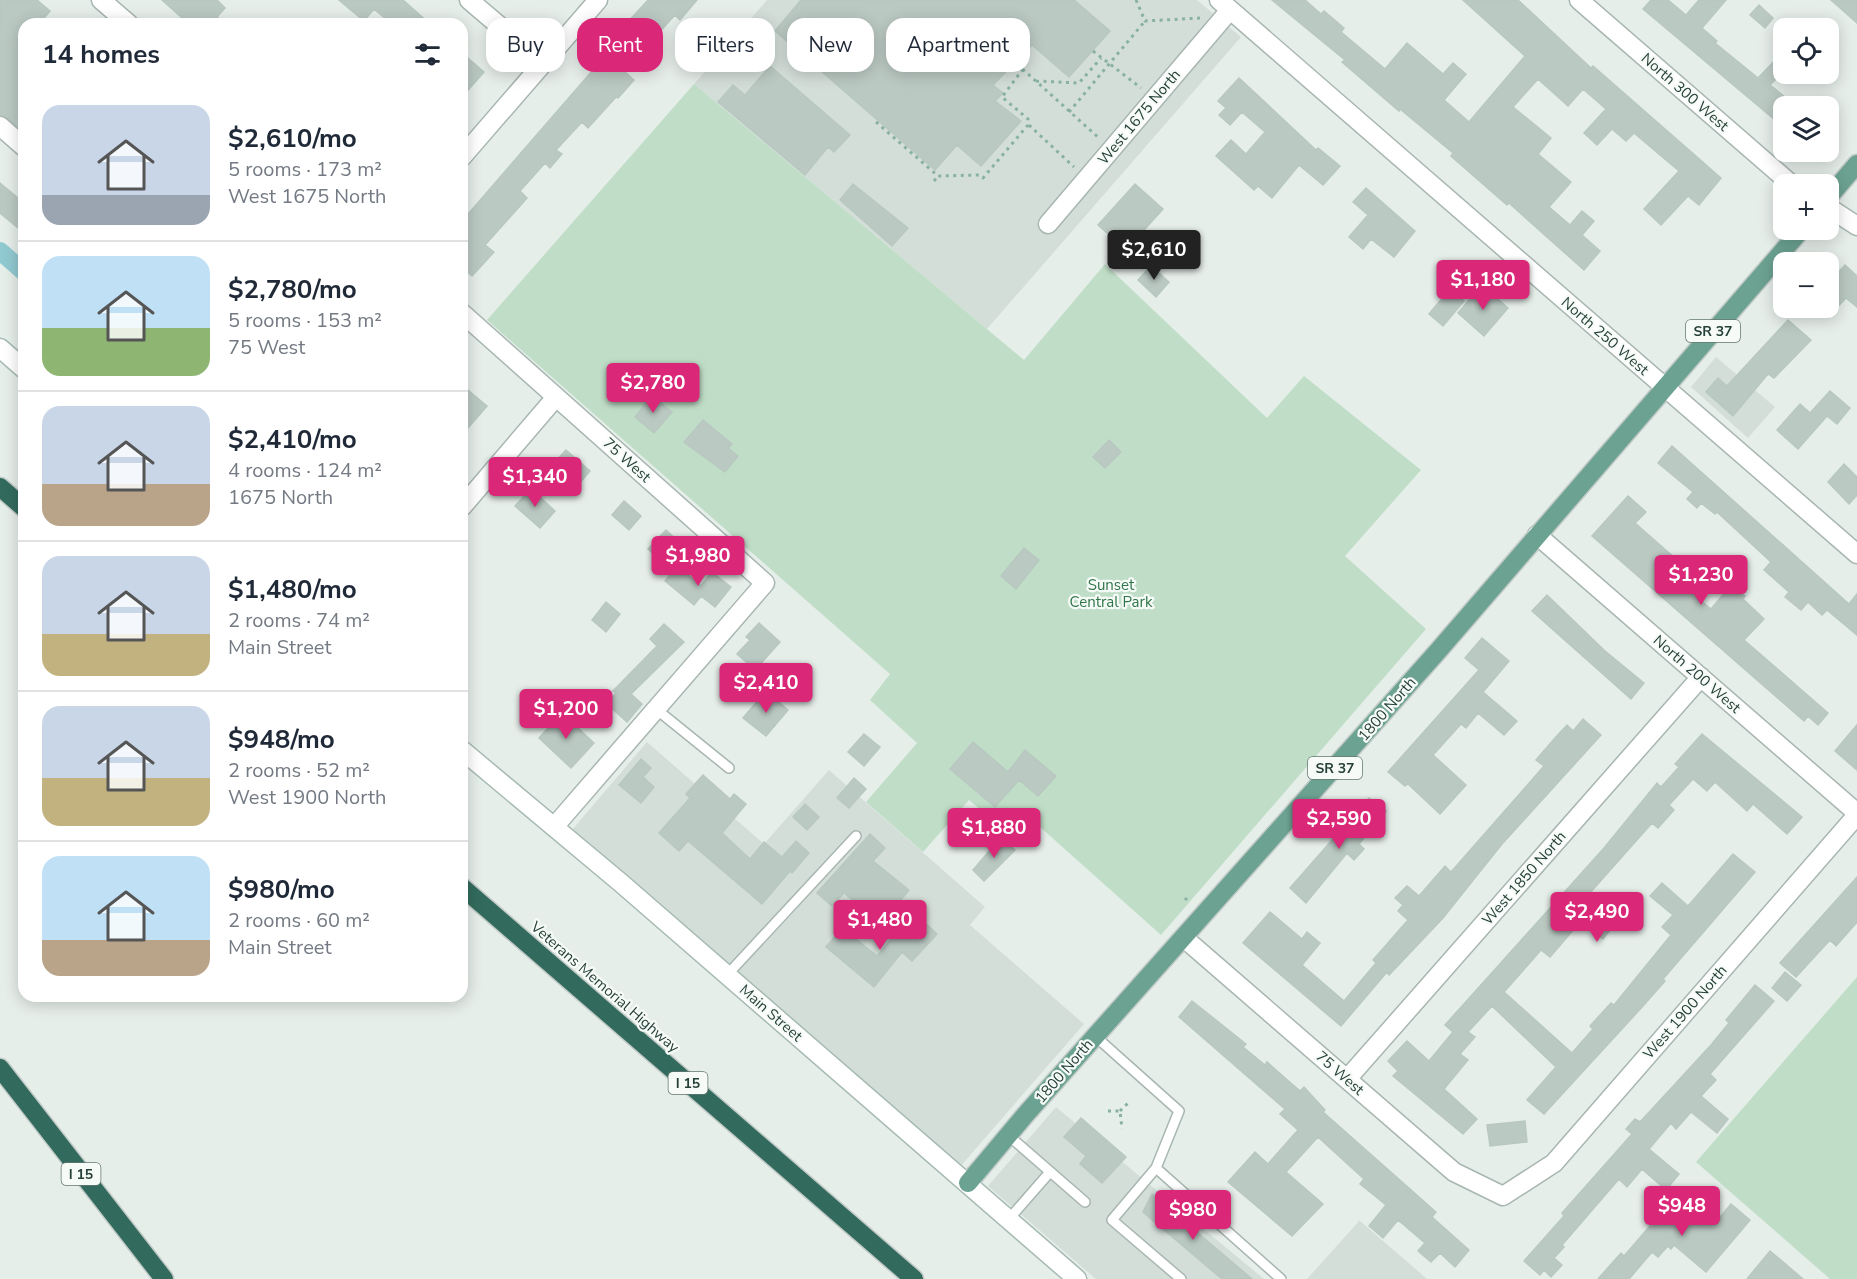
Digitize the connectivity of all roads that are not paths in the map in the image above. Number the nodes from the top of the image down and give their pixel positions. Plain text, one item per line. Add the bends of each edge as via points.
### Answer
1 (102, 0) edge
2 (469, 0) edge
3 (598, 0) edge
4 (1579, 0) edge
5 (1224, 5) edge
6 (122, 18) edge
7 (490, 18) edge
8 (565, 38) edge
9 (535, 72) edge
10 (0, 126) edge
11 (18, 142) edge
12 (468, 150) edge
13 (1856, 168) edge
14 (1779, 174) edge
15 (1839, 186) edge
16 (1839, 214) edge
17 (1048, 224) dead end
18 (1857, 226) edge
19 (1792, 240) edge
20 (468, 318) edge
21 (0, 348) edge
22 (18, 364) edge
23 (1665, 387) junction
24 (556, 397) junction
25 (0, 487) edge
26 (468, 500) edge
27 (18, 503) edge
28 (1537, 535) junction
29 (1857, 554) edge
30 (1701, 677) junction
31 (656, 709) junction
32 (468, 755) edge
33 (729, 768) dead end
34 (1857, 814) edge
35 (554, 827) junction
36 (856, 836) dead end
37 (468, 892) edge
38 (1184, 938) junction
39 (727, 975) junction
40 (1095, 1036) junction
41 (0, 1068) edge
42 (1347, 1079) junction
43 (1008, 1135) junction
44 (1156, 1168) junction
45 (1050, 1172) junction
46 (968, 1183) junction
47 (1503, 1196) joint
48 (1085, 1202) dead end
49 (1009, 1219) junction
50 (164, 1279) edge
51 (914, 1279) edge
52 (1077, 1279) edge
53 (1181, 1279) edge
54 (1281, 1279) edge

1 - 6 street
2 - 7 street
3 - 8 street
4 - 14 street, North 300 West
5 - 17 street, West 1675 North
5 - 23 street, North 250 West
9 - 12 street
10 - 11 street
13 - 15 main road
16 - 18 street
19 - 23 main road, 1800 North / SR 37
20 - 24 street, 75 West
21 - 22 street
23 - 28 main road, 1800 North / SR 37
23 - 29 street, North 250 West
24 - 26 street
24 - 31 street, 75 West via 765,583
25 - 27 highway
28 - 30 street, North 200 West
28 - 38 main road, 1800 North / SR 37
30 - 34 street, North 200 West
30 - 42 street, West 1850 North
31 - 33 lane
31 - 35 street
32 - 35 street, Main Street
34 - 47 street, West 1900 North via 1554,1163
35 - 39 street, Main Street
36 - 39 lane
37 - 51 highway, Veterans Memorial Highway / I 15
38 - 40 main road, 1800 North / SR 37
38 - 42 street, 75 West
39 - 46 street, Main Street
40 - 43 main road, 1800 North / SR 37
40 - 44 lane via 1179,1111
41 - 50 highway, I 15
42 - 47 street, 75 West via 1454,1172
43 - 45 lane
43 - 46 main road, 1800 North / SR 37
44 - 53 lane via 1113,1220
44 - 54 lane
45 - 48 lane
45 - 49 lane
46 - 49 street, Main Street
49 - 52 street, Main Street

